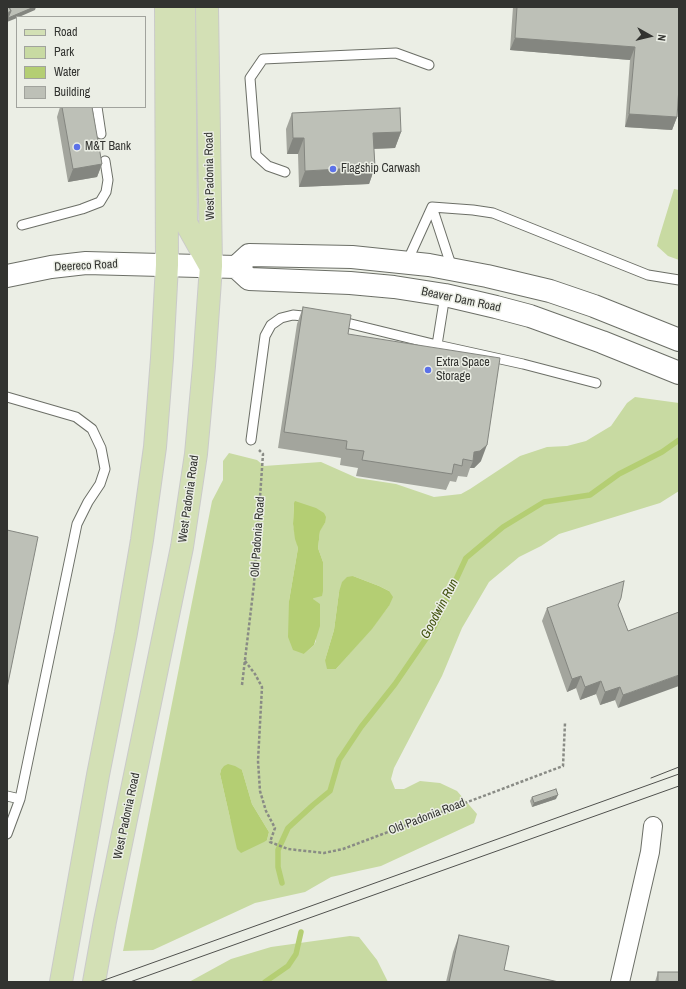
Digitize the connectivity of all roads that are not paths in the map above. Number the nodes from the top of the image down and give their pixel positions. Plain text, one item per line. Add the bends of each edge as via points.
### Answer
1 (166, 7) edge
2 (184, 7) edge
3 (207, 7) edge
4 (429, 65) dead end
5 (98, 108) edge
6 (101, 134) dead end
7 (105, 161) dead end
8 (285, 172) dead end
9 (432, 207) junction
10 (22, 225) dead end
11 (407, 262) junction
12 (167, 265) junction
13 (211, 266) junction
14 (236, 267) junction
15 (452, 269) junction
16 (7, 276) edge
17 (679, 280) edge
18 (446, 295) junction
19 (679, 340) edge
20 (437, 345) junction
21 (679, 373) edge
22 (596, 383) dead end
23 (8, 397) edge
24 (251, 440) road end
25 (7, 796) edge
26 (20, 799) junction
27 (653, 826) dead end
28 (7, 834) edge
29 (62, 982) edge
30 (94, 982) edge
31 (620, 982) edge

1 - 12 main road
2 - 13 main road via 186,223
3 - 13 main road, West Padonia Road
4 - 8 lane via 396,53 263,59 250,78 256,155 268,166
5 - 6 lane
7 - 10 lane via 108,180 106,192 100,202
9 - 11 lane
9 - 15 lane
9 - 17 lane via 493,213 648,275
11 - 14 main road via 352,257 249,255
11 - 15 main road
12 - 13 main road
12 - 16 main road, Deereco Road via 86,263
12 - 29 main road via 154,447 142,540
13 - 14 main road
13 - 30 main road, West Padonia Road via 196,454 182,547
14 - 18 main road, Beaver Dam Road via 249,279 350,283
15 - 19 main road via 550,291
18 - 20 lane
18 - 21 main road, Beaver Dam Road via 496,306 557,325
20 - 22 lane
20 - 24 lane via 348,322 293,315 281,318 271,325 265,336
23 - 26 lane via 76,417 92,429 101,448 105,469 100,484 77,524
25 - 26 lane
26 - 28 lane
27 - 31 street via 650,852

